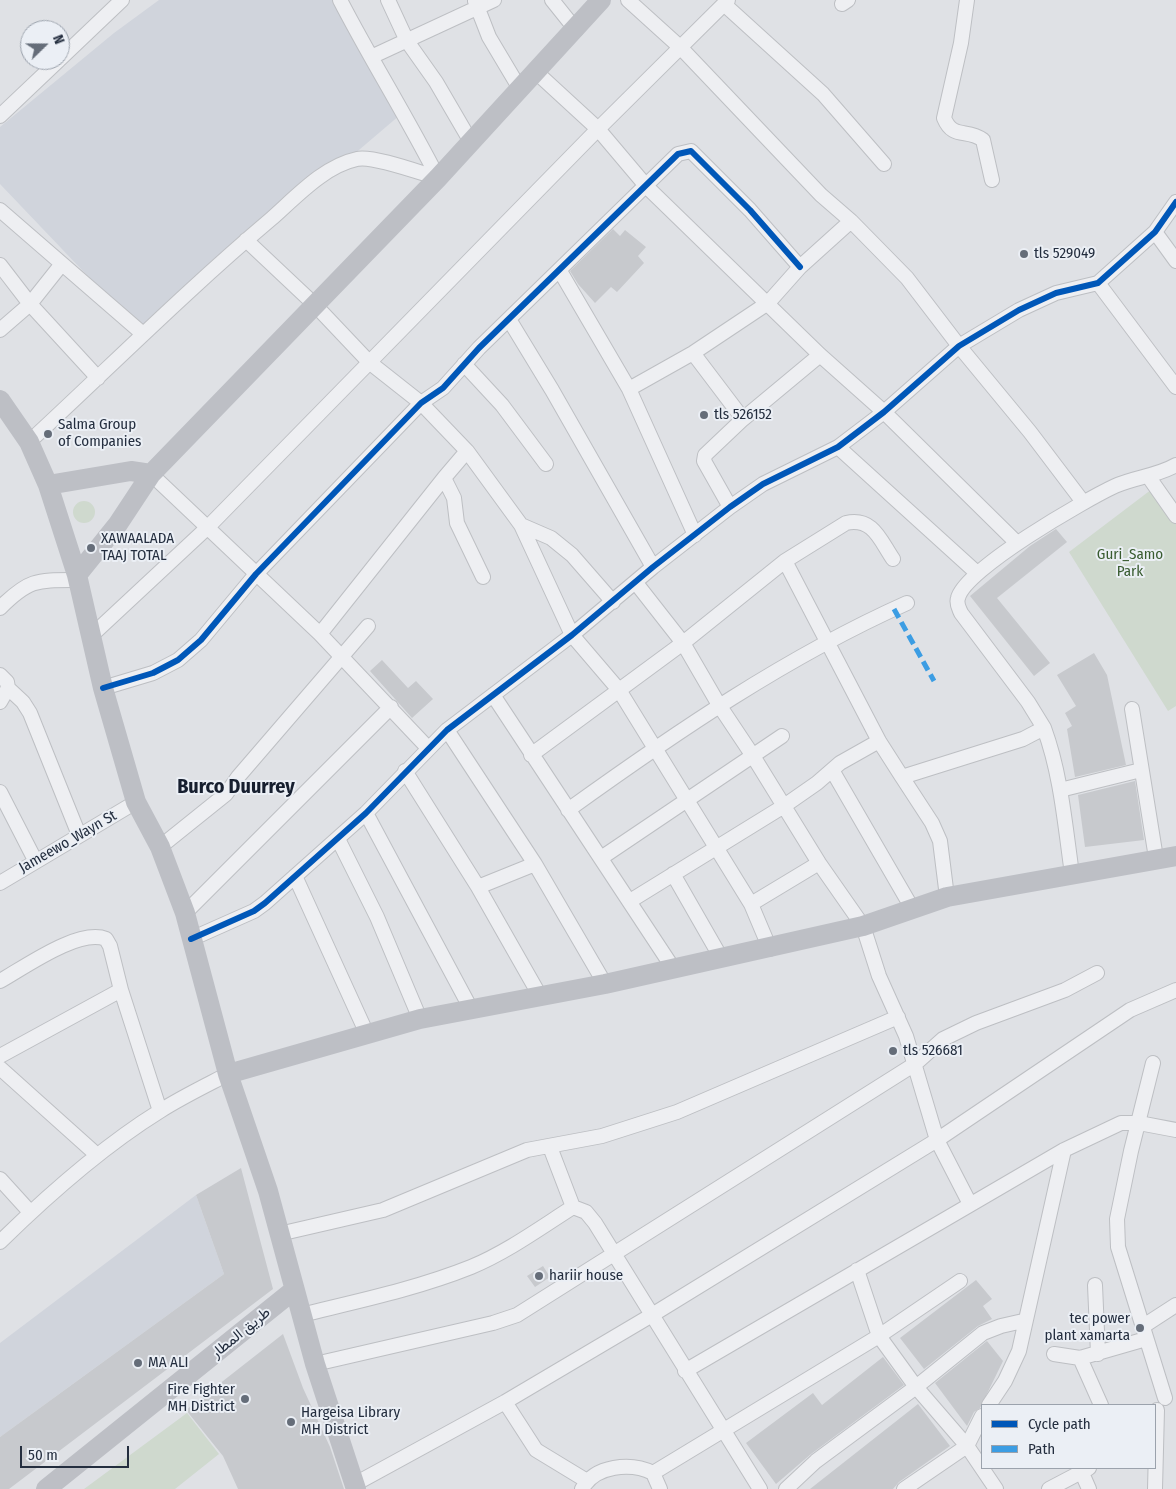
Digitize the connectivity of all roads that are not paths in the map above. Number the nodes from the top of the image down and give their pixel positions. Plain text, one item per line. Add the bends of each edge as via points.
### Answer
1 (122, 0) edge
2 (340, 0) edge
3 (388, 0) edge
4 (494, 0) edge
5 (552, 0) edge
6 (601, 0) edge
7 (628, 0) edge
8 (967, 0) edge
9 (726, 2) edge
10 (476, 4) edge
11 (576, 30) junction
12 (407, 41) junction
13 (681, 48) junction
14 (70, 50) edge
15 (370, 57) junction
16 (49, 70) edge
17 (536, 72) junction
18 (520, 89) junction
19 (0, 116) edge
20 (598, 128) junction
21 (470, 142) junction
22 (884, 164) dead end
23 (438, 178) junction
24 (992, 180) dead end
25 (647, 187) junction
26 (1176, 202) edge
27 (0, 210) edge
28 (851, 221) junction
29 (1155, 232) junction
30 (246, 240) junction
31 (1176, 261) edge
32 (0, 265) edge
33 (61, 265) junction
34 (800, 266) junction
35 (560, 271) junction
36 (1098, 283) junction
37 (30, 304) junction
38 (768, 304) junction
39 (315, 305) junction
40 (510, 321) junction
41 (0, 330) edge
42 (143, 334) junction
43 (959, 346) junction
44 (693, 353) junction
45 (820, 355) junction
46 (369, 362) junction
47 (464, 364) junction
48 (98, 378) junction
49 (1176, 388) edge
50 (629, 389) junction
51 (0, 400) edge
52 (421, 403) junction
53 (884, 412) junction
54 (743, 419) junction
55 (29, 442) junction
56 (838, 446) junction
57 (467, 452) junction
58 (546, 464) dead end
59 (1176, 465) edge
60 (151, 474) junction
61 (1148, 476) junction
62 (444, 478) junction
63 (48, 485) junction
64 (1083, 502) junction
65 (730, 507) junction
66 (1176, 516) edge
67 (521, 525) junction
68 (208, 527) junction
69 (695, 535) junction
70 (1017, 543) junction
71 (893, 559) dead end
72 (785, 561) junction
73 (653, 567) junction
74 (977, 573) junction
75 (256, 574) junction
76 (483, 576) dead end
77 (77, 577) junction
78 (636, 583) junction
79 (613, 602) junction
80 (907, 604) dead end
81 (0, 608) edge
82 (368, 626) dead end
83 (320, 634) junction
84 (91, 636) junction
85 (572, 636) junction
86 (828, 642) junction
87 (683, 643) junction
88 (341, 656) junction
89 (0, 675) edge
90 (8, 688) junction
91 (103, 688) junction
92 (619, 690) junction
93 (493, 696) junction
94 (0, 702) edge
95 (719, 706) junction
96 (391, 707) junction
97 (1132, 709) dead end
98 (1044, 728) junction
99 (447, 730) junction
100 (782, 736) dead end
101 (879, 742) junction
102 (428, 748) junction
103 (654, 748) junction
104 (531, 755) junction
105 (753, 756) junction
106 (832, 770) junction
107 (1141, 770) junction
108 (405, 771) junction
109 (902, 777) junction
110 (1060, 790) junction
111 (0, 792) edge
112 (688, 800) junction
113 (136, 802) junction
114 (784, 806) junction
115 (568, 810) junction
116 (366, 813) junction
117 (79, 835) junction
118 (338, 839) junction
119 (717, 846) junction
120 (160, 847) junction
121 (1176, 856) edge
122 (601, 858) junction
123 (1156, 858) junction
124 (35, 860) junction
125 (819, 863) junction
126 (534, 864) junction
127 (673, 874) junction
128 (1072, 874) junction
129 (295, 876) junction
130 (0, 883) edge
131 (478, 887) junction
132 (947, 897) junction
133 (630, 901) junction
134 (751, 904) junction
135 (912, 908) junction
136 (185, 913) junction
137 (863, 926) junction
138 (191, 939) junction
139 (770, 949) junction
140 (720, 956) junction
141 (673, 968) junction
142 (1097, 973) dead end
143 (0, 981) edge
144 (605, 984) junction
145 (121, 990) junction
146 (1176, 990) edge
147 (540, 996) junction
148 (471, 1009) junction
149 (898, 1017) junction
150 (420, 1019) junction
151 (367, 1034) junction
152 (0, 1056) edge
153 (1152, 1063) dead end
154 (915, 1064) junction
155 (0, 1068) edge
156 (228, 1074) junction
157 (160, 1111) junction
158 (1139, 1123) junction
159 (1176, 1130) edge
160 (938, 1140) junction
161 (550, 1147) junction
162 (1064, 1150) junction
163 (97, 1155) junction
164 (0, 1179) edge
165 (970, 1204) junction
166 (573, 1207) junction
167 (30, 1212) junction
168 (279, 1234) junction
169 (0, 1242) edge
170 (614, 1254) junction
171 (857, 1270) junction
172 (960, 1281) dead end
173 (1095, 1285) dead end
174 (294, 1290) junction
175 (1176, 1305) edge
176 (652, 1315) junction
177 (301, 1316) junction
178 (1024, 1321) junction
179 (1144, 1333) junction
180 (880, 1336) junction
181 (1054, 1354) dead end
182 (1098, 1354) junction
183 (1080, 1358) junction
184 (316, 1364) junction
185 (685, 1370) junction
186 (916, 1387) junction
187 (1171, 1394) edge
188 (505, 1402) junction
189 (990, 1404) edge
190 (1101, 1404) edge
191 (1156, 1411) edge
192 (981, 1418) edge
193 (722, 1430) junction
194 (967, 1446) junction
195 (981, 1467) edge
196 (983, 1469) edge
197 (1085, 1470) edge
198 (653, 1473) junction
199 (584, 1485) edge
200 (355, 1487) edge
201 (46, 1489) edge
202 (660, 1489) edge
203 (760, 1489) edge
204 (786, 1489) edge
205 (904, 1489) edge
206 (996, 1489) edge
207 (1048, 1489) edge
208 (1089, 1489) edge
209 (1156, 1489) edge

1 - 14 street
2 - 15 street
3 - 12 street
4 - 10 street
5 - 11 street
6 - 11 main road
7 - 13 street
8 - 24 street via 944,118 955,132 977,135 983,140
9 - 13 street
9 - 22 street via 823,94
10 - 12 street
10 - 18 street via 489,37
11 - 17 main road
12 - 15 street
12 - 21 street via 436,82
13 - 20 street
13 - 28 street via 821,195
15 - 23 street
16 - 19 street
17 - 18 main road
17 - 20 street
18 - 21 main road
20 - 25 street
20 - 46 street
21 - 23 main road
23 - 30 street via 360,158 346,162 324,174
23 - 39 main road
25 - 34 street via 678,154 690,151 750,210
25 - 35 street
25 - 38 street
26 - 29 street
27 - 33 street
28 - 34 street
28 - 43 street via 907,278
29 - 31 street
29 - 36 street
30 - 39 street
30 - 42 street
32 - 37 street
33 - 37 street
33 - 42 street
34 - 38 street
35 - 40 street
35 - 50 street
36 - 43 street via 1056,293 1019,310
36 - 49 street
37 - 41 street
37 - 48 street
38 - 44 street
38 - 45 street
39 - 46 street
39 - 60 main road
40 - 47 street
40 - 73 street
42 - 48 street
43 - 53 street
43 - 64 street
44 - 50 street
44 - 54 street
45 - 53 street
45 - 54 street
46 - 52 street
46 - 68 street
47 - 52 street via 444,388
47 - 58 street via 502,405
48 - 55 street
50 - 69 street
51 - 55 main road
52 - 57 street
52 - 75 street
53 - 56 street
53 - 70 street
54 - 65 street via 704,458
55 - 63 main road
56 - 65 street via 764,484
56 - 74 street
57 - 62 street
57 - 67 street
59 - 61 street
60 - 63 main road via 131,471
60 - 68 street
60 - 77 main road
61 - 64 street via 1117,485
61 - 66 street
62 - 76 street via 454,498 457,523
62 - 83 street
63 - 77 main road
64 - 70 street
65 - 69 street
67 - 79 street via 551,538 572,555
67 - 85 street
68 - 75 street
68 - 84 street
69 - 73 street
70 - 74 street
71 - 72 street via 874,528 856,521 846,523
72 - 86 street
72 - 87 street
73 - 78 street
74 - 98 street via 958,597 957,606
75 - 83 street
75 - 91 street via 201,640 178,660 154,674
77 - 81 street via 29,584
77 - 84 main road
78 - 79 street
78 - 87 street
79 - 85 street
80 - 86 street
82 - 88 street
83 - 88 street
84 - 91 main road
85 - 92 street
85 - 93 street
86 - 95 street
86 - 101 street
87 - 92 street
87 - 95 street
88 - 96 street
88 - 120 street via 226,794
89 - 90 street
90 - 94 street
90 - 117 street via 30,713
91 - 113 main road
92 - 103 street
92 - 104 street
93 - 99 street
93 - 104 street
95 - 103 street
95 - 105 street
96 - 102 street
96 - 136 street
97 - 107 street
98 - 109 street via 1023,739
98 - 110 street
99 - 102 street
99 - 126 street
100 - 105 street
101 - 106 street
101 - 109 street
102 - 108 street
103 - 112 street
103 - 115 street
104 - 115 street
105 - 112 street
105 - 114 street
106 - 114 street
106 - 135 street
107 - 110 street
107 - 123 street
108 - 116 street
108 - 131 street
109 - 132 street via 940,841
110 - 128 street
111 - 124 street
112 - 119 street
112 - 122 street
113 - 117 street, Jameewo_Wayn St
113 - 120 main road
114 - 119 street
114 - 125 street
115 - 122 street
116 - 118 street
116 - 148 street
117 - 124 street, Jameewo_Wayn St
118 - 129 street
118 - 150 street via 378,918
119 - 127 street
119 - 134 street
120 - 136 main road
121 - 123 main road
122 - 133 street
123 - 128 main road
124 - 130 street, Jameewo_Wayn St
125 - 134 street
125 - 137 street
126 - 131 street
126 - 144 street
127 - 133 street
127 - 140 street
128 - 132 main road
129 - 138 street via 254,911
129 - 151 street
131 - 147 street
132 - 135 main road
133 - 141 street
134 - 139 street
135 - 137 main road
136 - 138 main road
137 - 139 main road
137 - 149 street via 879,976
138 - 156 main road
139 - 140 main road
140 - 141 main road
141 - 144 main road
142 - 154 street via 1065,990 976,1023 943,1039
143 - 145 street via 77,939 93,936 106,939 110,946
144 - 147 main road
145 - 152 street
145 - 157 street
146 - 160 street via 1130,1010
147 - 148 main road
148 - 150 main road
149 - 154 street
149 - 161 street via 677,1112 602,1136
150 - 151 main road
151 - 156 main road
153 - 158 street
154 - 160 street
154 - 170 street
155 - 163 street
156 - 157 street
156 - 168 main road via 268,1191
157 - 163 street
158 - 159 street
158 - 162 street via 1119,1124
158 - 179 street via 1118,1219 1118,1247
160 - 165 street
160 - 176 street
161 - 166 street
161 - 168 street via 527,1150 383,1210
162 - 165 street
162 - 178 street
163 - 167 street
164 - 167 street
165 - 171 street
166 - 170 street via 586,1212
166 - 177 street via 504,1251 471,1267 417,1286
167 - 169 street
168 - 174 main road
170 - 176 street
170 - 184 street via 517,1316
171 - 180 street
171 - 185 street
172 - 180 street
173 - 182 street
174 - 177 main road
174 - 201 main road, طريق المطار
175 - 179 street
176 - 185 street
176 - 188 street
177 - 184 main road
178 - 186 street via 983,1333
178 - 189 street via 1013,1366
179 - 182 street
179 - 187 street
180 - 186 street
180 - 193 street
181 - 183 street
182 - 183 street
183 - 190 street
184 - 200 main road
185 - 193 street
186 - 194 street
186 - 204 street via 816,1460
187 - 191 street
188 - 199 street via 536,1450
188 - 200 street
191 - 209 street
192 - 194 street
193 - 198 street
193 - 203 street
194 - 195 street
194 - 205 street
196 - 206 street
197 - 207 street
197 - 208 street
198 - 199 street via 629,1466 603,1471
198 - 202 street

